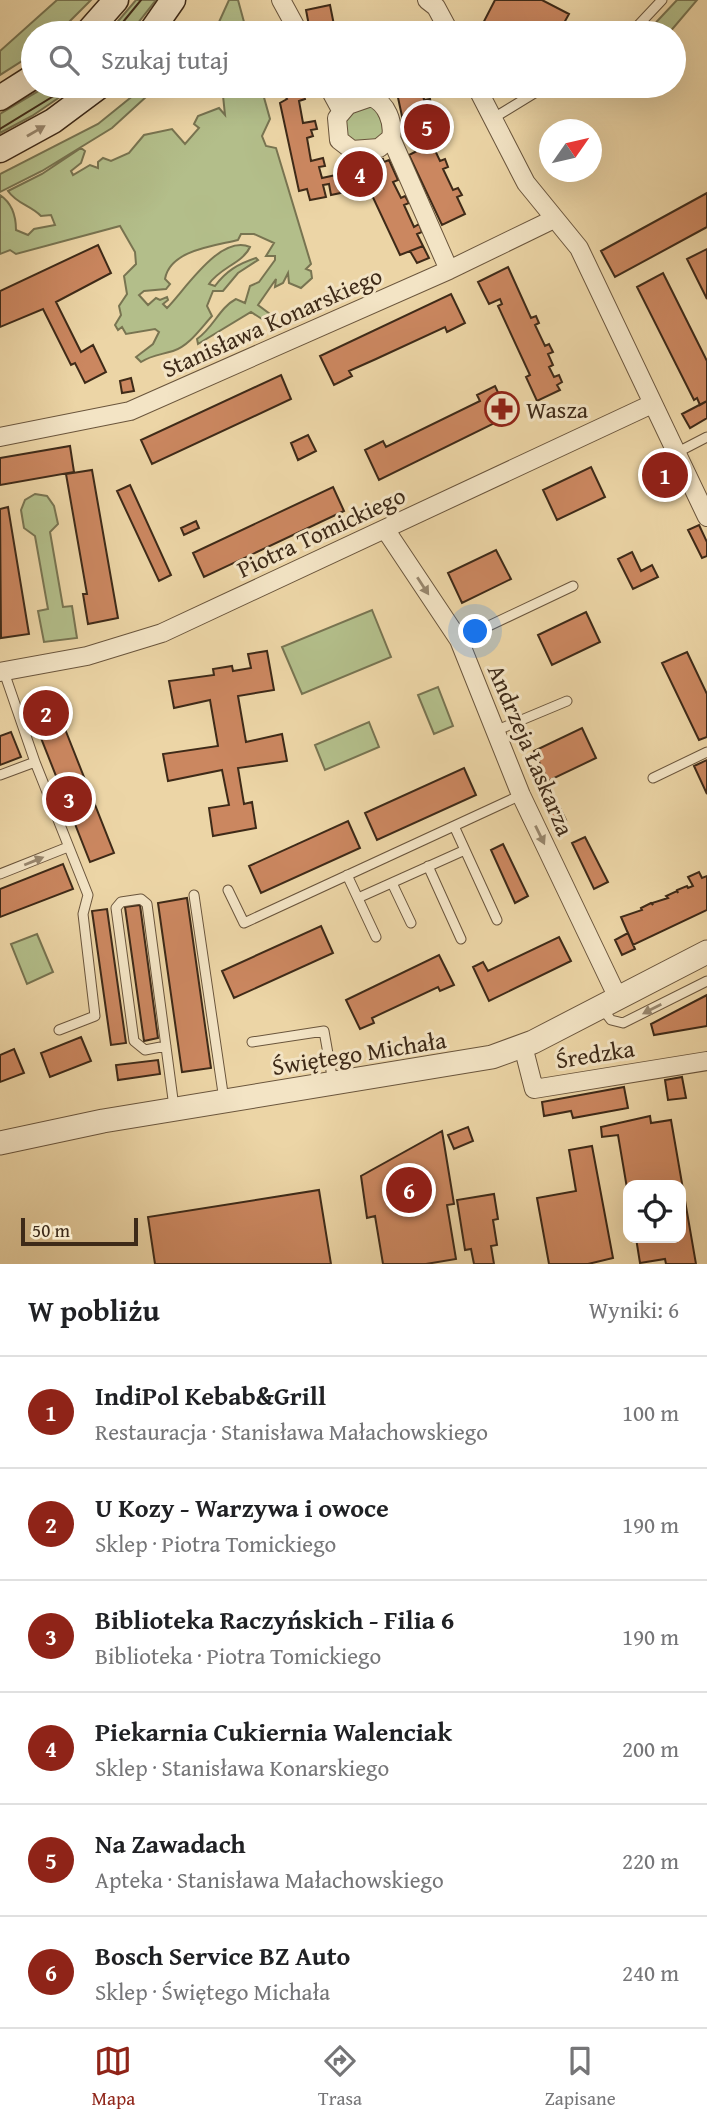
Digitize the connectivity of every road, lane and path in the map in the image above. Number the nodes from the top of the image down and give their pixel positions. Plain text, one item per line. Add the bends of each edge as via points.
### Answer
1 (116, 0) edge
2 (173, 0) edge
3 (281, 0) edge
4 (427, 0) edge
5 (662, 0) edge
6 (98, 21) edge
7 (158, 21) edge
8 (292, 21) edge
9 (444, 21) edge
10 (642, 21) edge
11 (21, 85) edge
12 (0, 98) edge
13 (84, 98) edge
14 (334, 98) edge
15 (367, 98) edge
16 (373, 98) edge
17 (482, 98) edge
18 (526, 98) edge
19 (341, 110) junction
20 (492, 119) junction
21 (391, 138) junction
22 (0, 149) edge
23 (554, 219) junction
24 (449, 270) junction
25 (652, 404) junction
26 (0, 437) edge
27 (707, 438) edge
28 (676, 453) junction
29 (707, 517) edge
30 (385, 529) junction
31 (573, 586) dead end
32 (459, 640) junction
33 (2, 672) edge
34 (567, 701) dead end
35 (495, 730) junction
36 (707, 752) edge
37 (35, 762) junction
38 (0, 775) edge
39 (653, 778) dead end
40 (521, 795) junction
41 (454, 826) junction
42 (68, 847) junction
43 (465, 850) junction
44 (428, 866) junction
45 (0, 874) edge
46 (347, 875) junction
47 (392, 883) junction
48 (228, 890) dead end
49 (194, 895) dead end
50 (358, 898) junction
51 (497, 920) dead end
52 (411, 923) dead end
53 (376, 937) dead end
54 (461, 939) dead end
55 (707, 952) edge
56 (707, 981) edge
57 (610, 1003) junction
58 (58, 1030) dead end
59 (252, 1042) dead end
60 (166, 1046) junction
61 (523, 1046) junction
62 (707, 1061) edge
63 (333, 1084) junction
64 (224, 1101) junction
65 (175, 1109) junction
66 (0, 1143) edge

1 - 6 main road
2 - 7 main road
3 - 8 street
4 - 9 street
5 - 10 lane
11 - 12 main road
22 -> 13 main road via 53,121
14 - 19 street
15 - 19 street
16 - 21 street via 389,117
17 - 20 street
18 - 20 lane
19 - 21 street via 336,126 344,147 379,148
20 - 23 street via 517,168
21 - 24 street
23 - 24 street, Stanisława Konarskiego
23 - 25 street via 579,248
24 - 26 street, Stanisława Konarskiego via 130,411
25 - 28 street
25 - 30 street, Piotra Tomickiego
27 - 28 lane
28 - 29 street
30 -> 32 street, Andrzeja Łaskarza
30 - 33 street, Piotra Tomickiego via 162,633 87,656
31 - 32 lane
32 - 35 street, Andrzeja Łaskarza
33 - 37 lane
34 - 35 lane
35 - 40 street, Andrzeja Łaskarza
36 - 39 lane
37 - 38 lane
37 - 42 lane
40 - 41 lane
40 -> 57 street, Andrzeja Łaskarza
41 - 43 lane
41 - 46 lane
45 -> 42 lane
42 - 58 lane via 88,895 83,914 95,1016
43 - 44 lane
43 - 51 lane
44 - 47 lane
44 - 54 lane
46 - 48 lane via 244,923
46 - 50 lane
47 - 50 lane
47 - 52 lane
49 - 64 lane
50 - 53 lane
55 - 57 street, Świętego Michała
56 -> 57 lane via 623,1023 611,1020
57 - 61 street, Świętego Michała
59 - 63 lane via 324,1031
60 - 60 lane via 147,904 141,899 121,902 116,908 134,1041 145,1050
60 - 65 lane
61 - 62 street, Średzka via 534,1089
61 - 63 street, Świętego Michała via 492,1056
63 - 64 street, Świętego Michała
64 - 65 street, Świętego Michała
65 - 66 street, Świętego Michała

